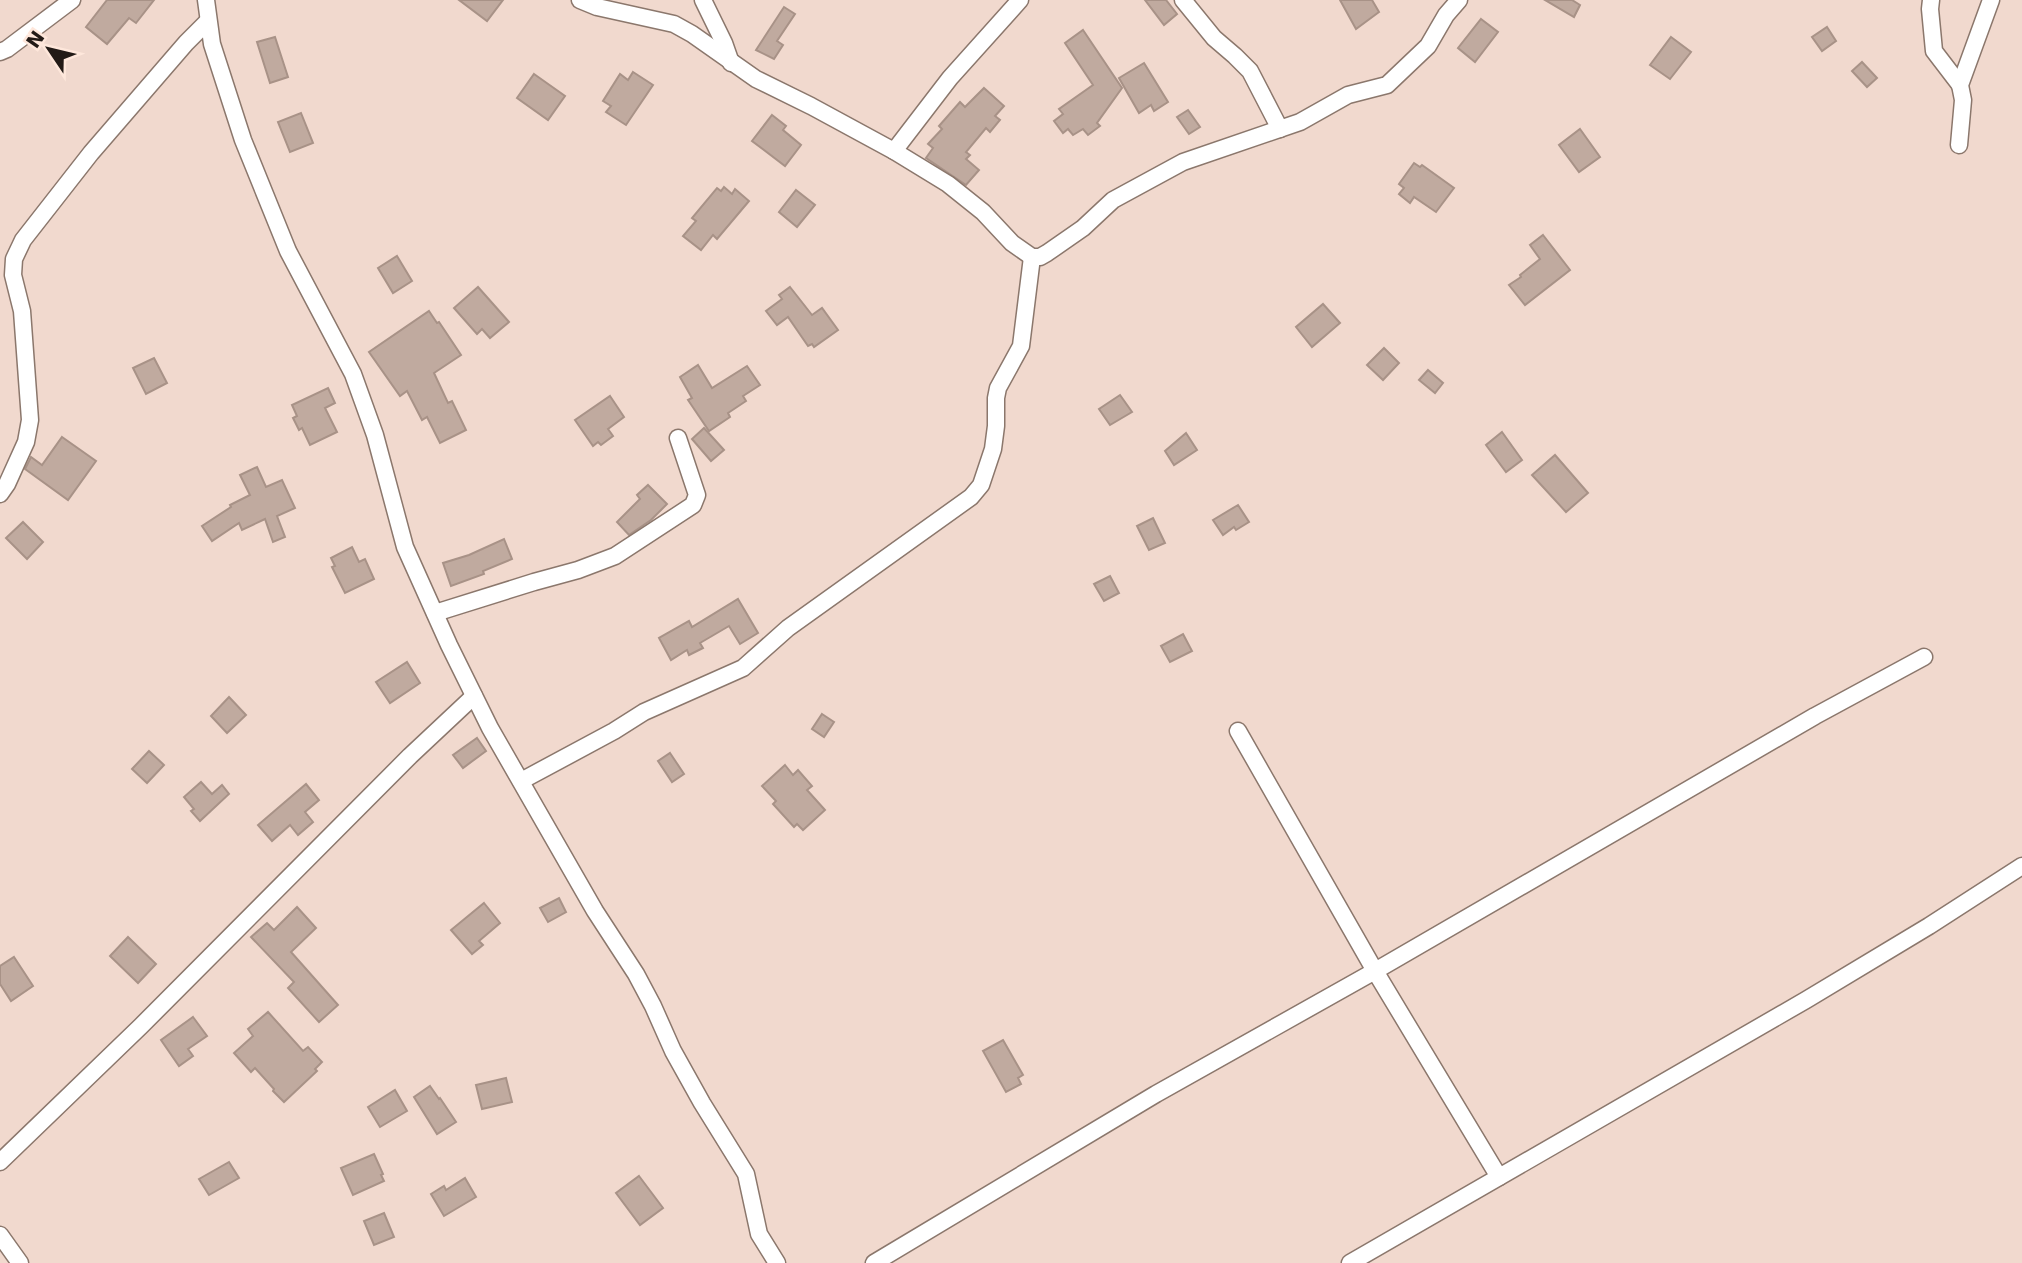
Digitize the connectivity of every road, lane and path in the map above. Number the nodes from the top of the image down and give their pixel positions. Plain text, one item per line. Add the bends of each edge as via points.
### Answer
1 (72, 0) edge
2 (206, 0) edge
3 (580, 0) edge
4 (703, 0) edge
5 (1020, 0) edge
6 (1182, 0) edge
7 (1460, 0) edge
8 (1931, 0) edge
9 (1991, 0) edge
10 (207, 22) junction
11 (0, 52) edge
12 (731, 63) junction
13 (1960, 85) junction
14 (1280, 129) junction
15 (1959, 145) dead end
16 (894, 152) junction
17 (1032, 257) junction
18 (678, 439) dead end
19 (0, 494) edge
20 (435, 613) junction
21 (1924, 657) dead end
22 (474, 696) junction
23 (1238, 731) dead end
24 (521, 781) junction
25 (2022, 866) edge
26 (1375, 971) junction
27 (0, 1162) edge
28 (1499, 1177) junction
29 (0, 1235) edge
30 (20, 1263) edge
31 (776, 1263) edge
32 (874, 1263) edge
33 (1350, 1263) edge

1 - 11 street
2 - 10 street
3 - 12 street via 674,24
4 - 12 street
5 - 16 street via 950,78
6 - 14 street via 1250,71
7 - 14 street via 1428,46 1387,85 1348,95
8 - 13 street via 1934,51
9 - 13 street
10 - 19 street via 91,153 23,240 13,275 22,311 30,420 26,442
10 - 20 street via 243,140 288,251 353,374 375,435 405,547
12 - 16 street
13 - 15 street
14 - 17 street via 1183,162 1113,200 1083,228 1040,257
16 - 17 street via 948,184
17 - 24 street via 1021,346 998,388 993,449 981,485 971,497 788,628 743,668 644,712
18 - 20 street via 698,495 693,505 615,556
20 - 22 street
21 - 26 street
22 - 24 street
22 - 27 street
23 - 26 street
24 - 31 street via 636,974 696,1093 746,1174 760,1234
25 - 28 street via 1806,1000
26 - 28 street
26 - 32 street via 1156,1094
28 - 33 street
29 - 30 street

